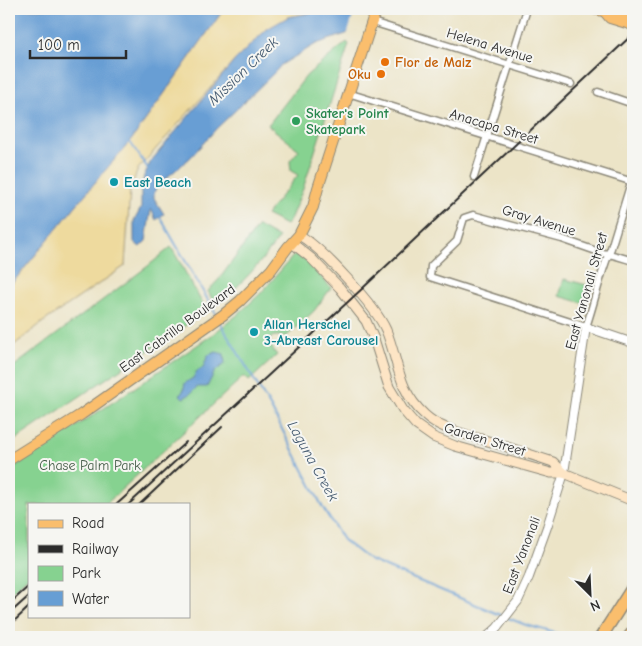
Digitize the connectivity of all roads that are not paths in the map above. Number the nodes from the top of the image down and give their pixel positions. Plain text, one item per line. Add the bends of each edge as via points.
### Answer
1 (376, 9) edge
2 (527, 9) edge
3 (594, 9) edge
4 (605, 12) junction
5 (633, 17) edge
6 (372, 21) junction
7 (633, 25) edge
8 (510, 64) junction
9 (572, 84) dead end
10 (598, 92) dead end
11 (348, 93) junction
12 (633, 104) edge
13 (486, 136) junction
14 (474, 177) dead end
15 (633, 180) edge
16 (296, 239) junction
17 (609, 254) junction
18 (633, 261) edge
19 (586, 328) junction
20 (633, 343) edge
21 (9, 460) edge
22 (564, 473) junction
23 (633, 500) edge
24 (633, 587) edge
25 (633, 632) edge
26 (487, 637) edge
27 (601, 637) edge
28 (629, 637) edge

1 - 6 main road, East Cabrillo Boulevard
2 - 8 street
3 - 4 main road
4 - 5 main road
4 - 7 main road via 610,18
6 - 8 street, Helena Avenue
6 - 11 main road, East Cabrillo Boulevard
8 - 9 street, Helena Avenue
8 - 13 street
10 - 12 street
11 - 13 street, Anacapa Street
11 - 16 main road, East Cabrillo Boulevard via 314,207
13 - 14 street
13 - 15 street, Anacapa Street
15 - 17 street, East Yanonali Street
16 - 21 main road, East Cabrillo Boulevard via 271,270 223,315 82,414
16 - 22 main road, Garden Street via 311,242 379,316 404,389 426,416 445,427 553,462
16 - 22 main road, Garden Street via 366,322 392,393 423,431 455,446 548,473
17 - 18 street, Gray Avenue
17 - 19 street, East Yanonali Street
17 - 19 street, Gray Avenue via 477,215 466,217 457,241 431,266 430,277
19 - 20 street
19 - 22 street, East Yanonali Street
22 - 23 main road, Garden Street
22 - 26 street, East Yanonali via 523,591
24 - 27 highway
25 - 28 highway

